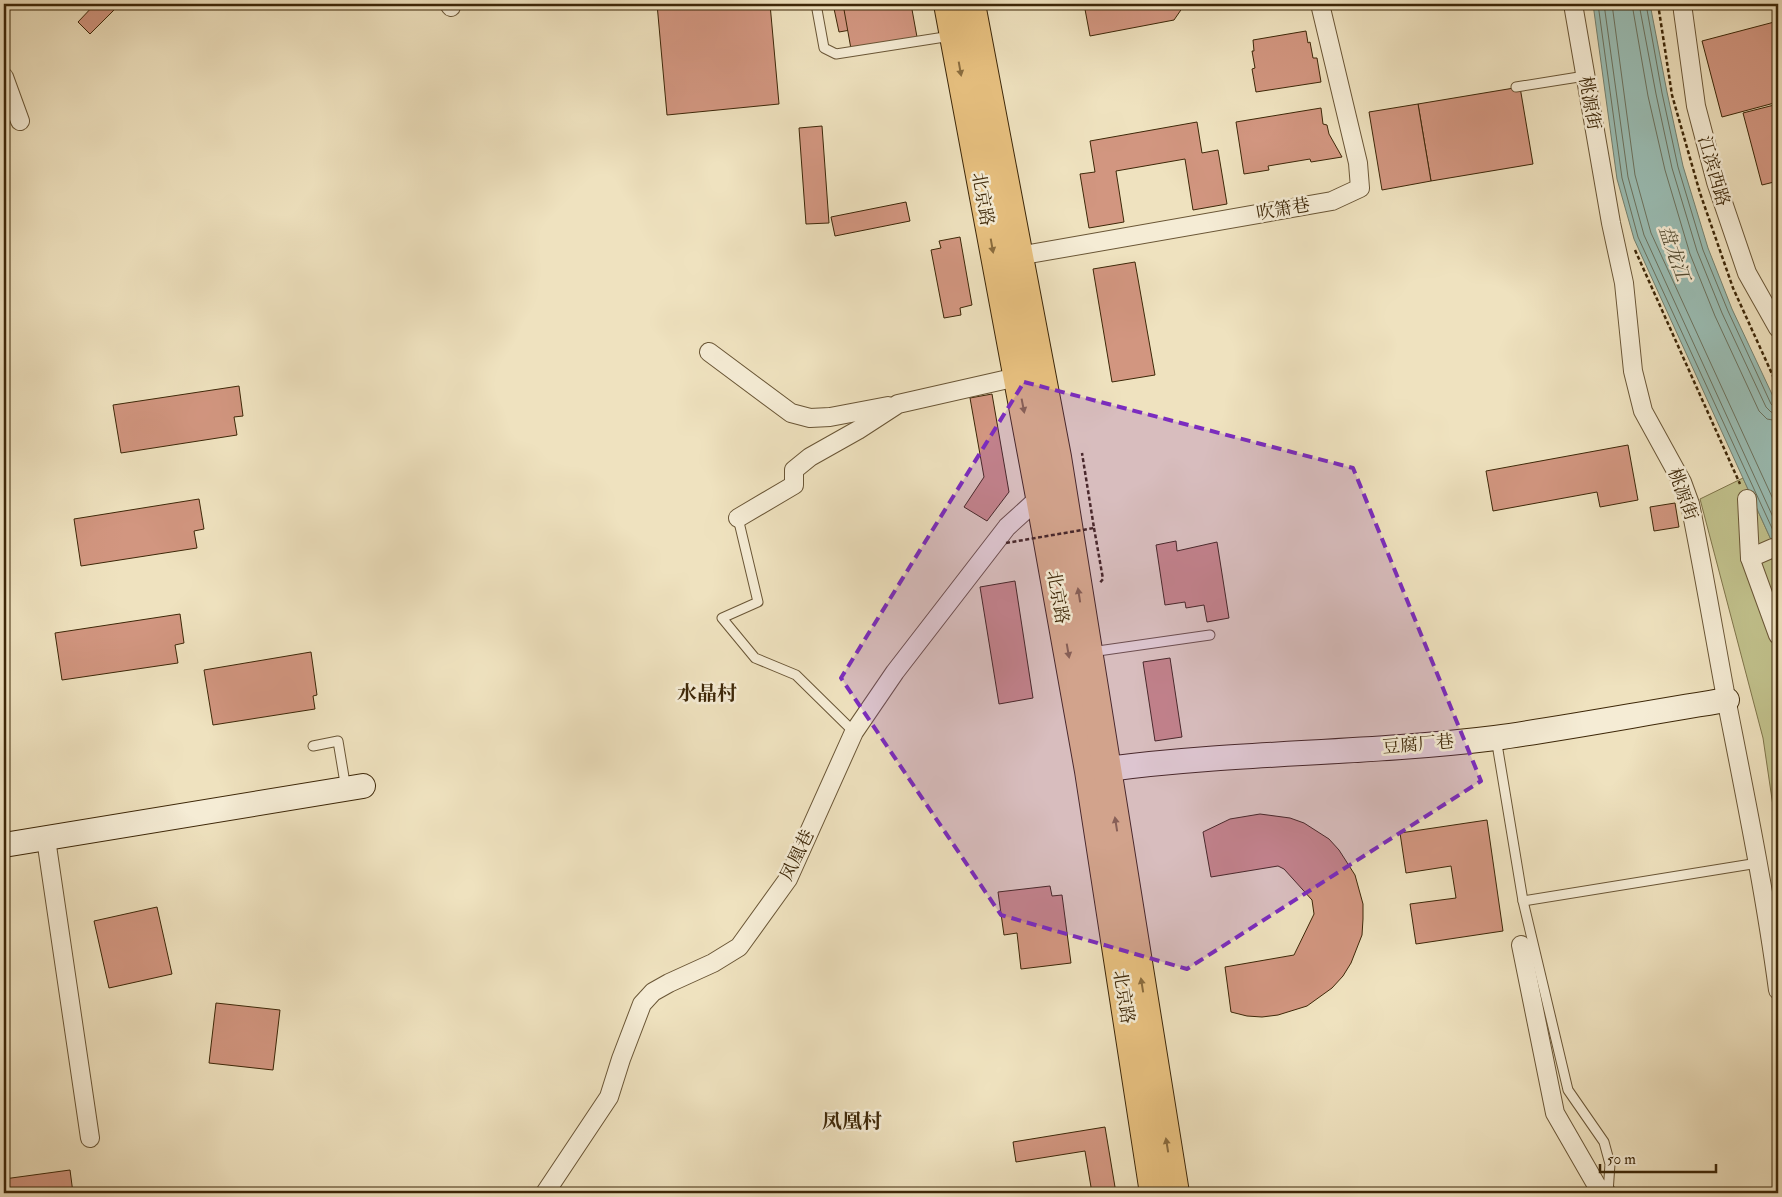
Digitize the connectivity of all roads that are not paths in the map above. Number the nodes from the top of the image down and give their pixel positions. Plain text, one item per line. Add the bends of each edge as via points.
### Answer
1 (816, 4) edge
2 (948, 4) edge
3 (971, 4) edge
4 (1320, 4) edge
5 (1573, 4) edge
6 (1682, 4) edge
7 (953, 36) junction
8 (1585, 76) junction
9 (4, 77) edge
10 (1516, 86) dead end
11 (20, 121) dead end
12 (1018, 256) junction
13 (1778, 328) edge
14 (709, 352) dead end
15 (1017, 377) junction
16 (898, 404) junction
17 (1040, 497) junction
18 (1747, 499) road end
19 (738, 518) joint
20 (1773, 548) dead end
21 (1750, 558) junction
22 (1210, 635) dead end
23 (1778, 635) edge
24 (1088, 652) junction
25 (1727, 700) junction
26 (854, 732) junction
27 (1496, 738) junction
28 (313, 746) dead end
29 (1108, 769) junction
30 (354, 788) joint
31 (46, 839) junction
32 (4, 844) edge
33 (1758, 863) junction
34 (1522, 901) junction
35 (1521, 945) dead end
36 (1778, 990) edge
37 (90, 1138) dead end
38 (545, 1193) edge
39 (1154, 1193) edge
40 (1175, 1193) edge
41 (1608, 1193) edge

1 - 7 lane via 824,48 836,54
2 - 7 main road, 北京路
3 - 12 main road, 北京路
4 - 12 street, 吹箫巷 via 1358,163 1360,188 1332,201
5 - 8 street, 桃源街
6 - 13 street, 江滨西路 via 1696,106 1716,182 1747,273
7 -> 15 main road, 北京路
8 - 10 lane
8 - 25 street, 桃源街 via 1624,283 1633,371 1643,412 1678,475 1690,504
9 - 11 street
24 -> 12 main road, 北京路 via 1057,457
14 - 16 street via 792,413 810,418
15 - 16 street
15 -> 17 main road, 北京路
16 - 19 street via 810,457 794,470 794,485
17 - 26 street, 凤凰巷 via 1007,526 895,672
17 -> 39 main road, 北京路 via 1089,771
18 - 21 street
19 - 26 lane via 758,602 722,618 755,658 796,675
20 - 21 street
21 - 23 street
22 - 24 lane
24 - 29 main road, 北京路
25 - 27 street, 豆腐厂巷
25 - 33 street, 桃源街
26 - 38 street, 凤凰巷 via 788,879 739,947 668,983 642,1004 609,1097
27 - 29 street, 豆腐厂巷
27 - 34 lane
28 - 30 lane via 338,742
40 -> 29 main road, 北京路
30 - 31 street
31 - 32 street
31 - 37 street
33 - 34 lane
33 - 36 street, 桃源街
34 - 41 lane via 1568,1090 1604,1142 1610,1164
35 - 41 street via 1555,1113 1597,1186

